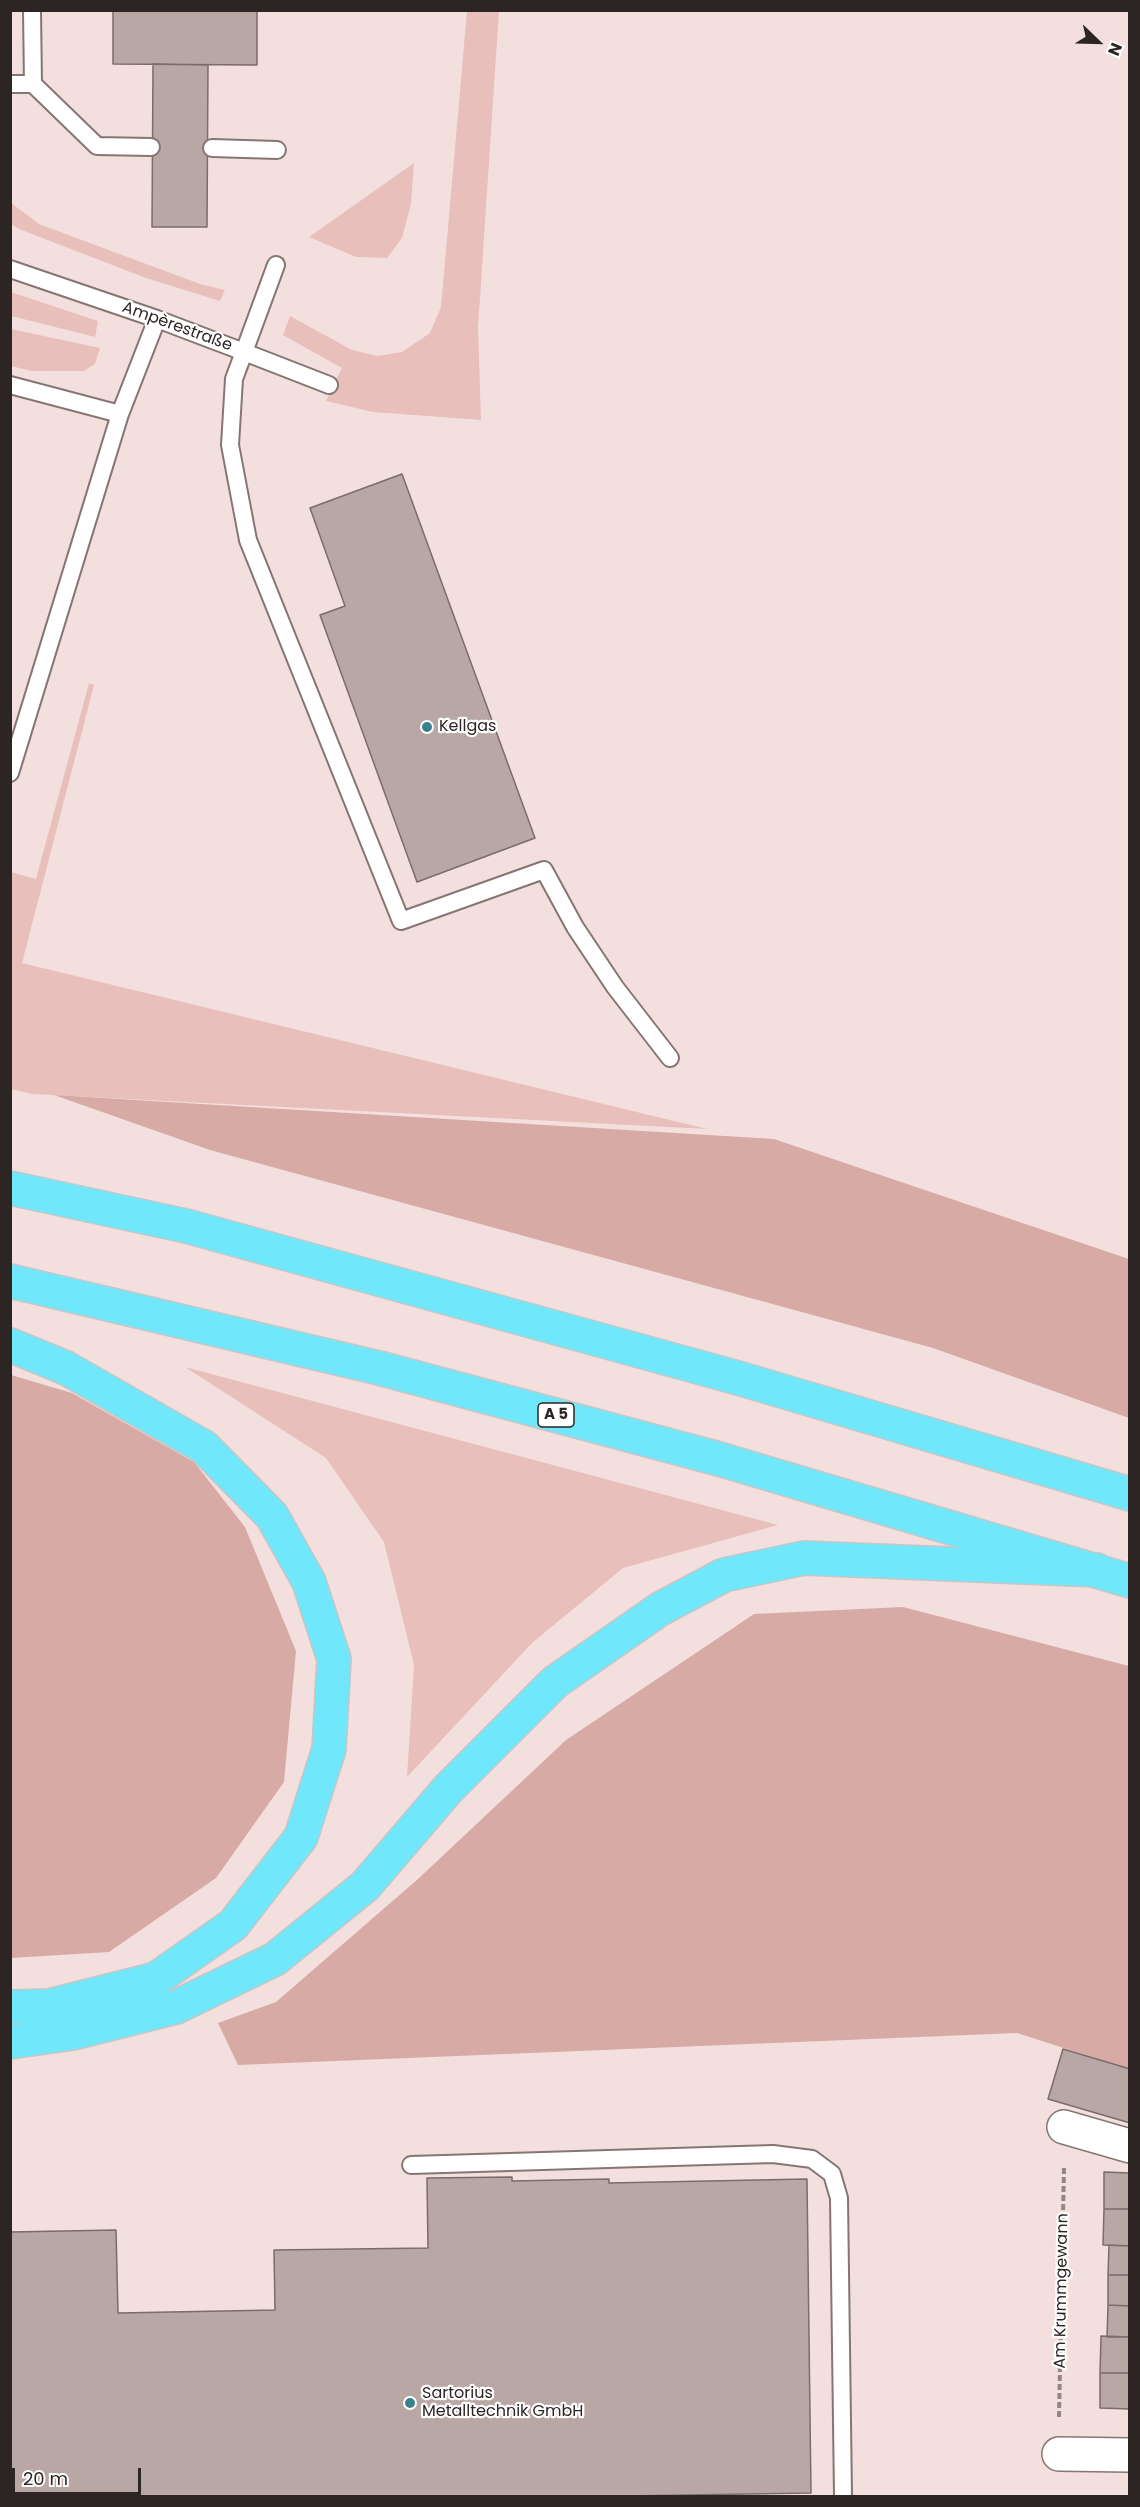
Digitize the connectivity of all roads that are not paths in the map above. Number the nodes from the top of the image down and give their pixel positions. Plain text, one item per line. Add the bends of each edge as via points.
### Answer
1 (32, 10) edge
2 (10, 84) edge
3 (33, 84) junction
4 (151, 147) dead end
5 (212, 148) dead end
6 (277, 150) dead end
7 (276, 265) dead end
8 (14, 268) edge
9 (157, 319) junction
10 (244, 352) junction
11 (10, 385) edge
12 (329, 385) dead end
13 (120, 414) junction
14 (10, 773) edge
15 (670, 1058) dead end
16 (10, 1188) edge
17 (10, 1281) edge
18 (10, 1345) edge
19 (1130, 1494) edge
20 (1097, 1570) junction
21 (1130, 1581) edge
22 (10, 2007) edge
23 (10, 2042) edge
24 (1064, 2127) road end
25 (1130, 2146) edge
26 (411, 2165) dead end
27 (1059, 2454) road end
28 (1130, 2455) edge
29 (843, 2496) edge

1 - 3 lane
2 - 3 lane
3 - 4 lane via 97,146
5 - 6 lane
7 - 10 lane, Ampèrestraße
8 - 9 lane, Ampèrestraße
9 - 10 lane, Ampèrestraße
9 - 13 lane
10 - 12 lane
10 - 15 lane via 234,379 230,446 248,540 401,921 544,870 575,927 615,987
11 - 13 lane
13 - 14 lane
16 - 19 highway via 210,1233 738,1378
17 - 20 highway, A 5 via 378,1368 719,1458
18 - 22 highway via 66,1368 204,1447 272,1516 309,1582 334,1659 329,1749 301,1836 233,1925 156,1979 49,2006
20 - 21 highway, A 5
20 - 23 highway via 804,1558 724,1575 660,1609 555,1682 448,1789 365,1886 275,1959 176,2007 73,2033
24 - 25 street
26 - 29 lane via 773,2154 812,2160 832,2174 839,2198
27 - 28 street

